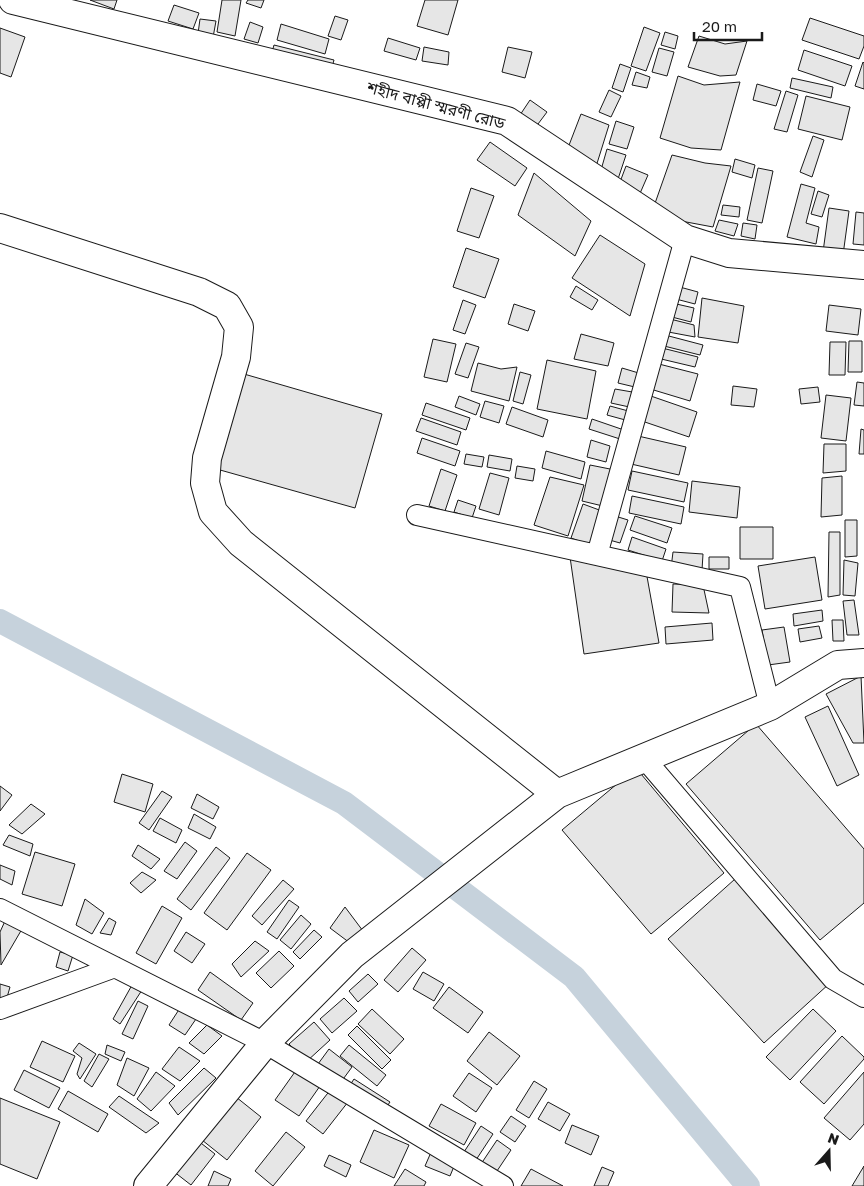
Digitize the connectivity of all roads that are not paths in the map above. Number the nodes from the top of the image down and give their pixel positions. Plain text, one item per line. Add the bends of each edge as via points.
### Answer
1 (13, 0) edge
2 (0, 228) edge
3 (686, 238) junction
4 (864, 265) edge
5 (417, 515) dead end
6 (597, 555) junction
7 (864, 663) edge
8 (770, 706) junction
9 (644, 758) junction
10 (556, 794) junction
11 (0, 909) edge
12 (115, 967) junction
13 (864, 997) edge
14 (0, 1009) edge
15 (265, 1042) junction
16 (148, 1186) edge
17 (503, 1186) edge

1 - 3 street, শহীদ বাপ্পী স্মরণী রোড via 507,121
2 - 10 street via 199,292 227,306 238,327 238,335 236,357 207,458 205,483 213,512 241,543
3 - 4 street, শহীদ বাপ্পী স্মরণী রোড via 729,253
3 - 6 street
5 - 6 street
6 - 8 street via 740,587
7 - 8 street via 838,665
8 - 9 street
9 - 10 street
9 - 13 street via 833,979
10 - 15 street via 352,955
11 - 12 street
12 - 14 street
12 - 15 street
15 - 16 street
15 - 17 street

